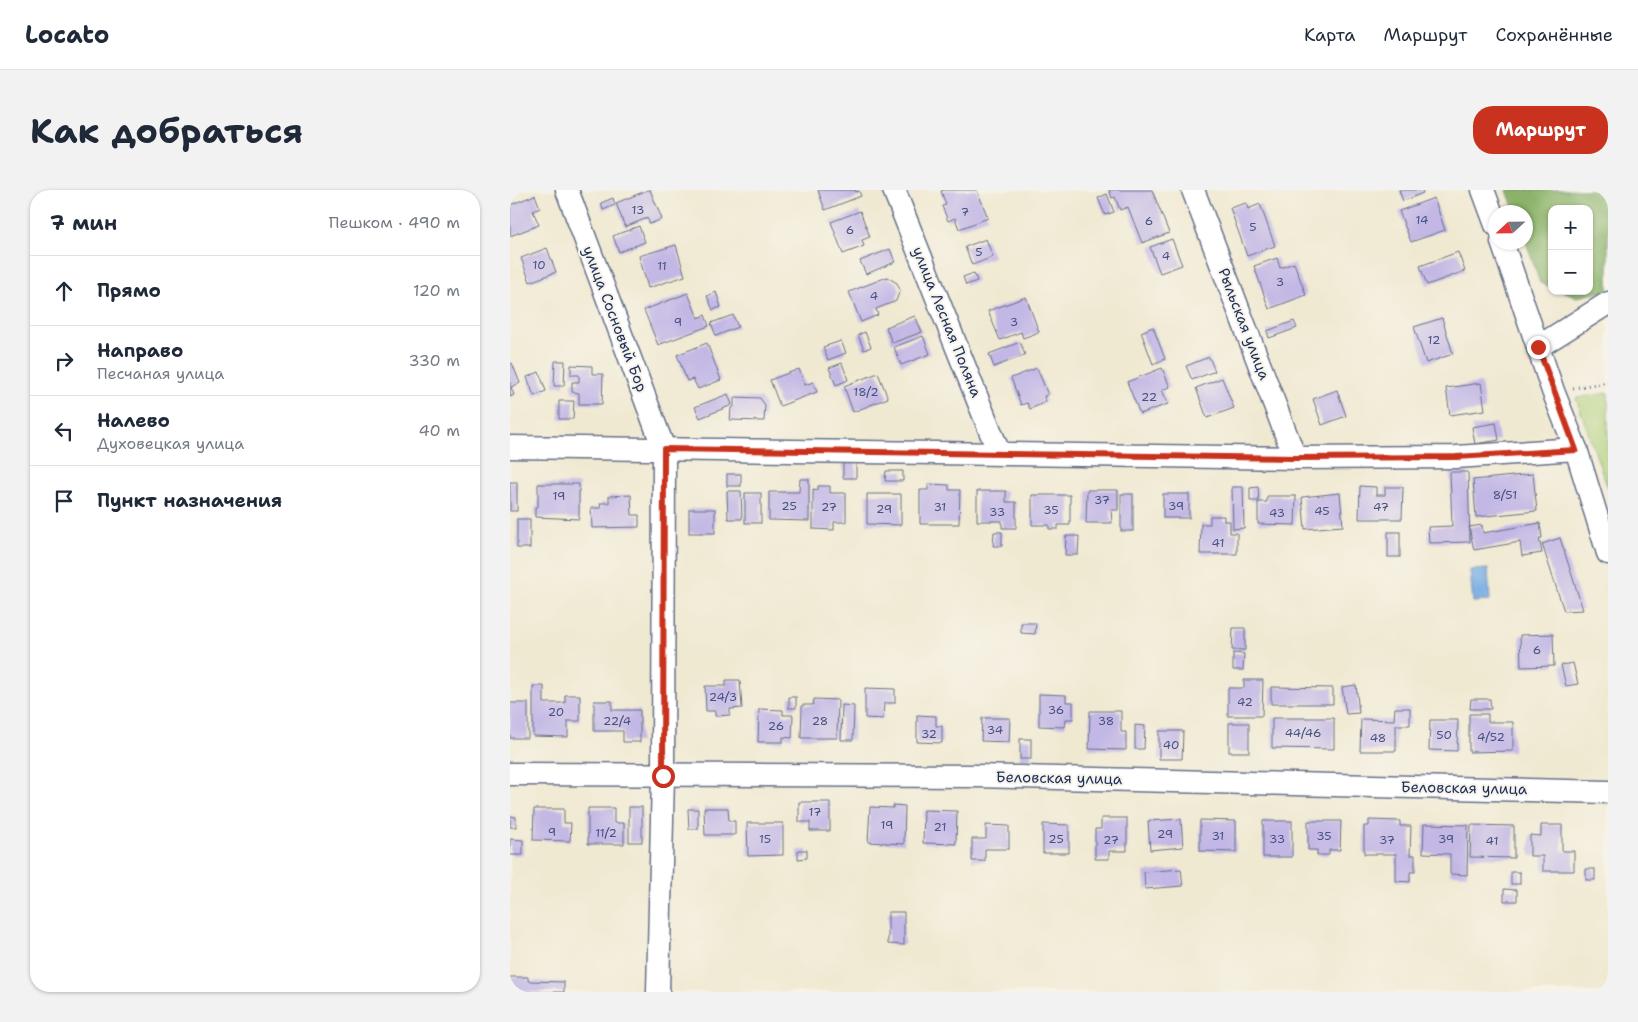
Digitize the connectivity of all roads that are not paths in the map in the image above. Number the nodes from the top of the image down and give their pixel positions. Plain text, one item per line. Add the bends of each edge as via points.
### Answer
1 (567, 190) edge
2 (894, 190) edge
3 (1193, 190) edge
4 (1483, 190) edge
5 (1489, 205) edge
6 (1505, 250) edge
7 (1608, 303) edge
8 (1538, 347) junction
9 (510, 447) edge
10 (664, 449) junction
11 (1576, 450) junction
12 (999, 454) junction
13 (1294, 458) junction
14 (1608, 553) edge
15 (510, 774) edge
16 (663, 776) junction
17 (1608, 792) edge
18 (658, 992) edge

1 - 10 street, улица Сосновый Бор
2 - 12 street, улица Лесная Поляна
3 - 13 street, Рыльская улица
4 - 5 street
6 - 8 street
7 - 8 street
8 - 11 street
9 - 10 street
10 - 12 street
10 - 16 street
11 - 13 street via 1456,457
11 - 14 street
12 - 13 street
15 - 16 street, Беловская улица
16 - 17 street, Беловская улица via 977,776
16 - 18 street

